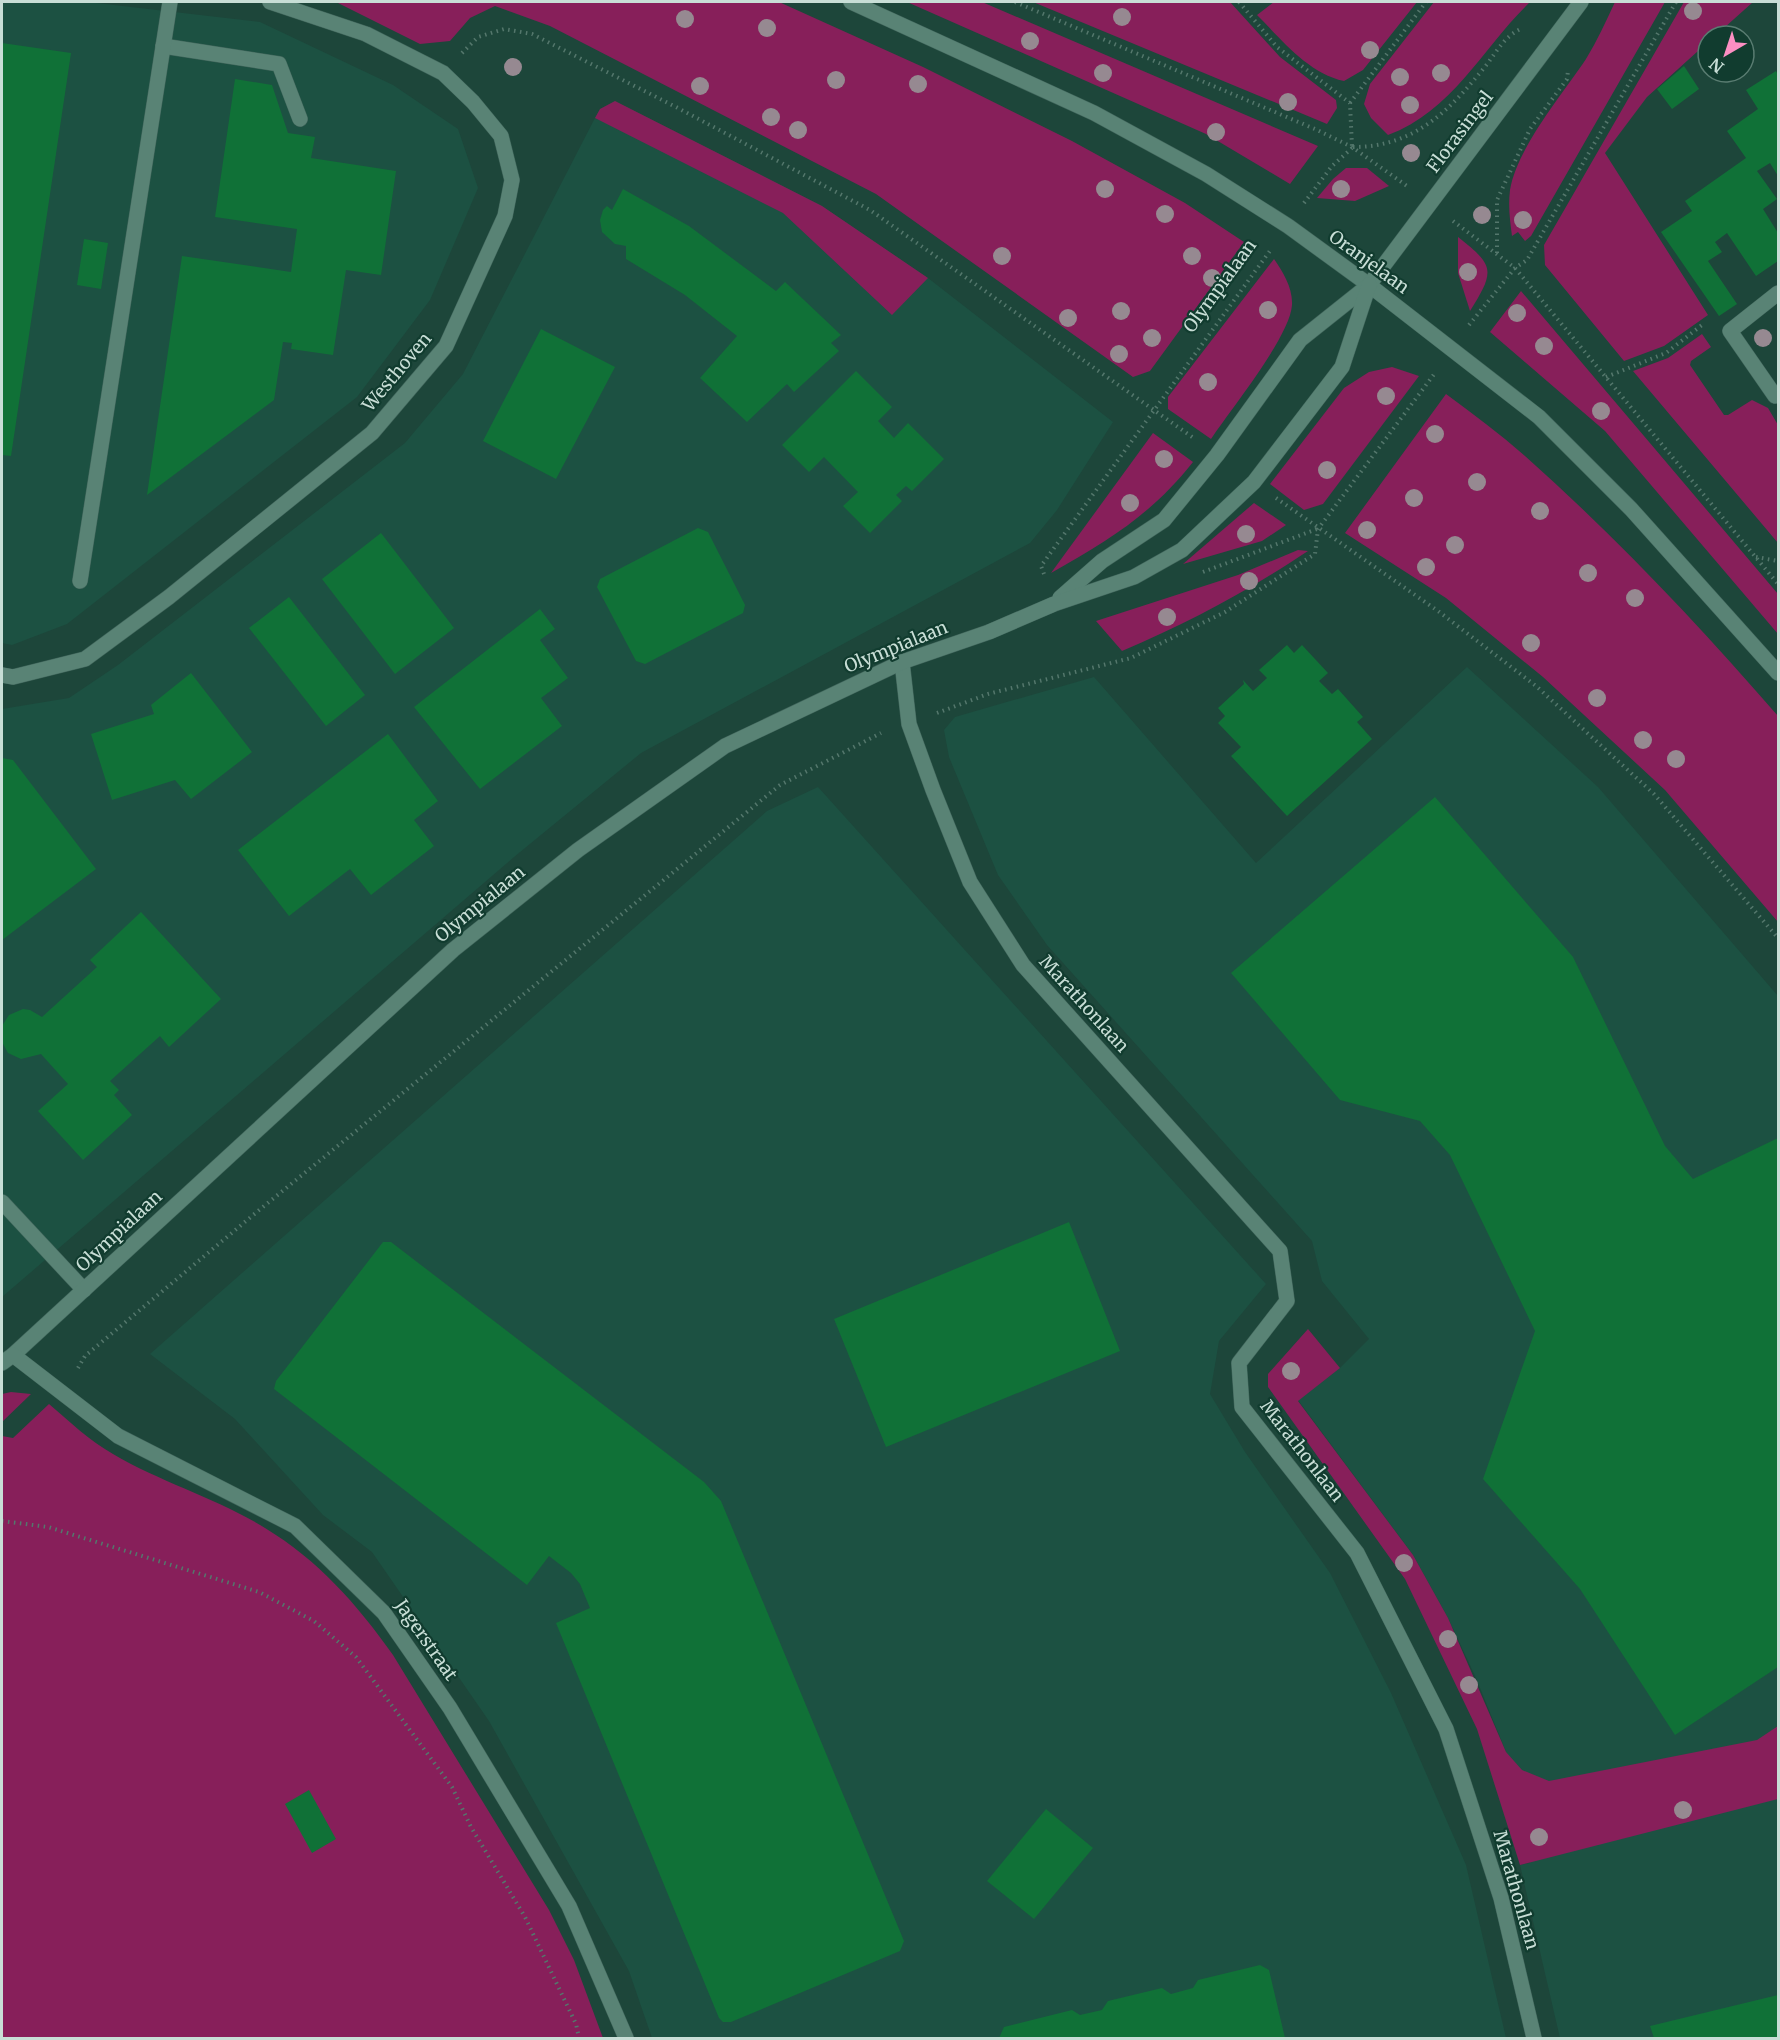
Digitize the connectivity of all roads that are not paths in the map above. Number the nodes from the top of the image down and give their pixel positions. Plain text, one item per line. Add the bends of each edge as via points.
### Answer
1 (170, 2) edge
2 (270, 2) edge
3 (851, 2) edge
4 (1579, 4) edge
5 (163, 46) junction
6 (300, 120) dead end
7 (1369, 285) junction
8 (1779, 293) edge
9 (1775, 396) dead end
10 (80, 581) dead end
11 (1054, 604) junction
12 (902, 662) junction
13 (1779, 673) edge
14 (2, 675) edge
15 (2, 1202) edge
16 (84, 1290) junction
17 (7, 1359) edge
18 (626, 2038) edge
19 (1534, 2038) edge

1 - 5 street
2 - 14 street, Westhoven via 366,34 443,73 501,136 512,180 505,216 446,346 372,433 169,597 85,659 13,677
3 - 7 street, Oranjelaan via 1094,113 1206,174 1288,226
4 - 7 street, Florasingel
5 - 6 street via 279,64
5 - 10 street
7 - 11 street, Olympialaan via 1300,340 1217,455 1164,519 1102,561
7 - 11 street, Olympialaan via 1342,367 1254,482 1182,550 1134,577
7 - 13 street, Oranjelaan via 1539,417 1631,509
8 - 9 street via 1730,331
11 - 12 street, Olympialaan
12 - 16 street, Olympialaan via 725,746 578,850 453,950
12 - 19 street, Marathonlaan via 909,724 970,882 1023,965 1280,1251 1287,1301 1239,1363 1242,1407 1357,1553 1446,1729 1501,1898
15 - 16 street
16 - 17 street, Olympialaan
17 - 18 street, Jagerstraat via 62,1393 118,1436 295,1526 384,1613 450,1708 569,1906

